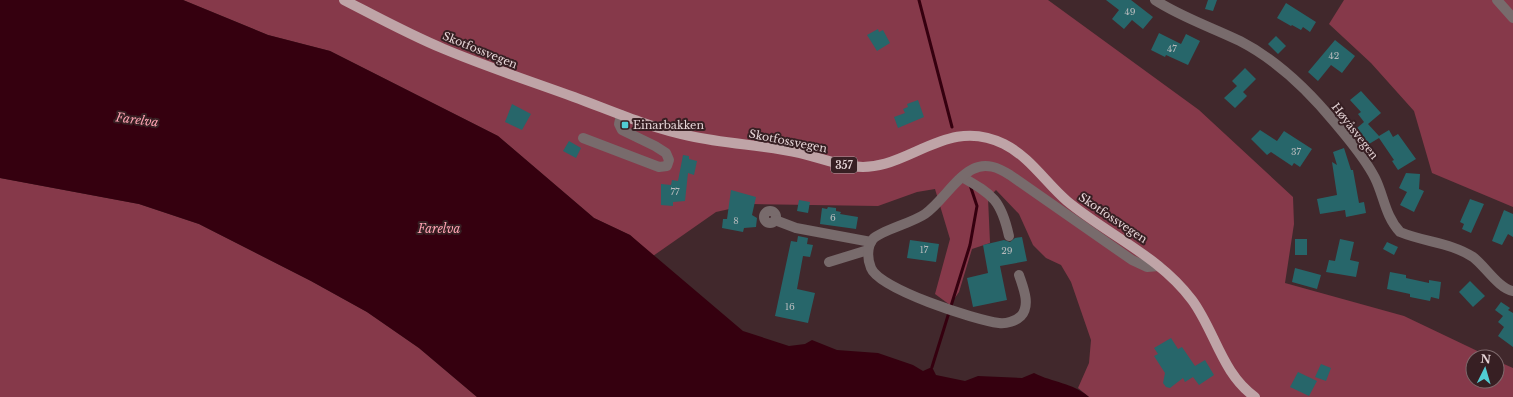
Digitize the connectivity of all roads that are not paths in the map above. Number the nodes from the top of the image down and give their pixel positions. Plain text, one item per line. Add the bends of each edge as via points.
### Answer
1 (344, 0) edge
2 (1155, 0) edge
3 (1496, 0) edge
4 (1513, 18) edge
5 (621, 115) junction
6 (583, 138) dead end
7 (962, 178) junction
8 (775, 220) dead end
9 (1009, 236) dead end
10 (870, 246) junction
11 (830, 262) dead end
12 (1159, 266) junction
13 (1019, 275) dead end
14 (1513, 291) edge
15 (1255, 397) edge

1 - 5 main road, Skotfossvegen / 357 via 443,48
2 - 14 street, Høyåsvegen via 1252,47 1280,67 1318,103 1367,164 1375,178 1387,214 1400,232 1462,251 1482,265 1503,287
3 - 4 street
5 - 6 street via 619,124 622,130 666,152 670,160 667,166 659,167
5 - 12 main road, Skotfossvegen / 357 via 689,136 800,153 860,167 890,162 953,137 991,138 1017,152 1066,200
7 - 9 street via 995,200 1003,211
7 - 10 street via 924,215 880,234
7 - 12 street via 979,166 1001,170 1132,260 1146,267
8 - 10 street via 796,228
10 - 11 street
10 - 13 street via 871,268 881,280 937,305 1000,323 1013,321 1021,316 1026,303
12 - 15 main road, Skotfossvegen / 357 via 1192,301 1233,376

